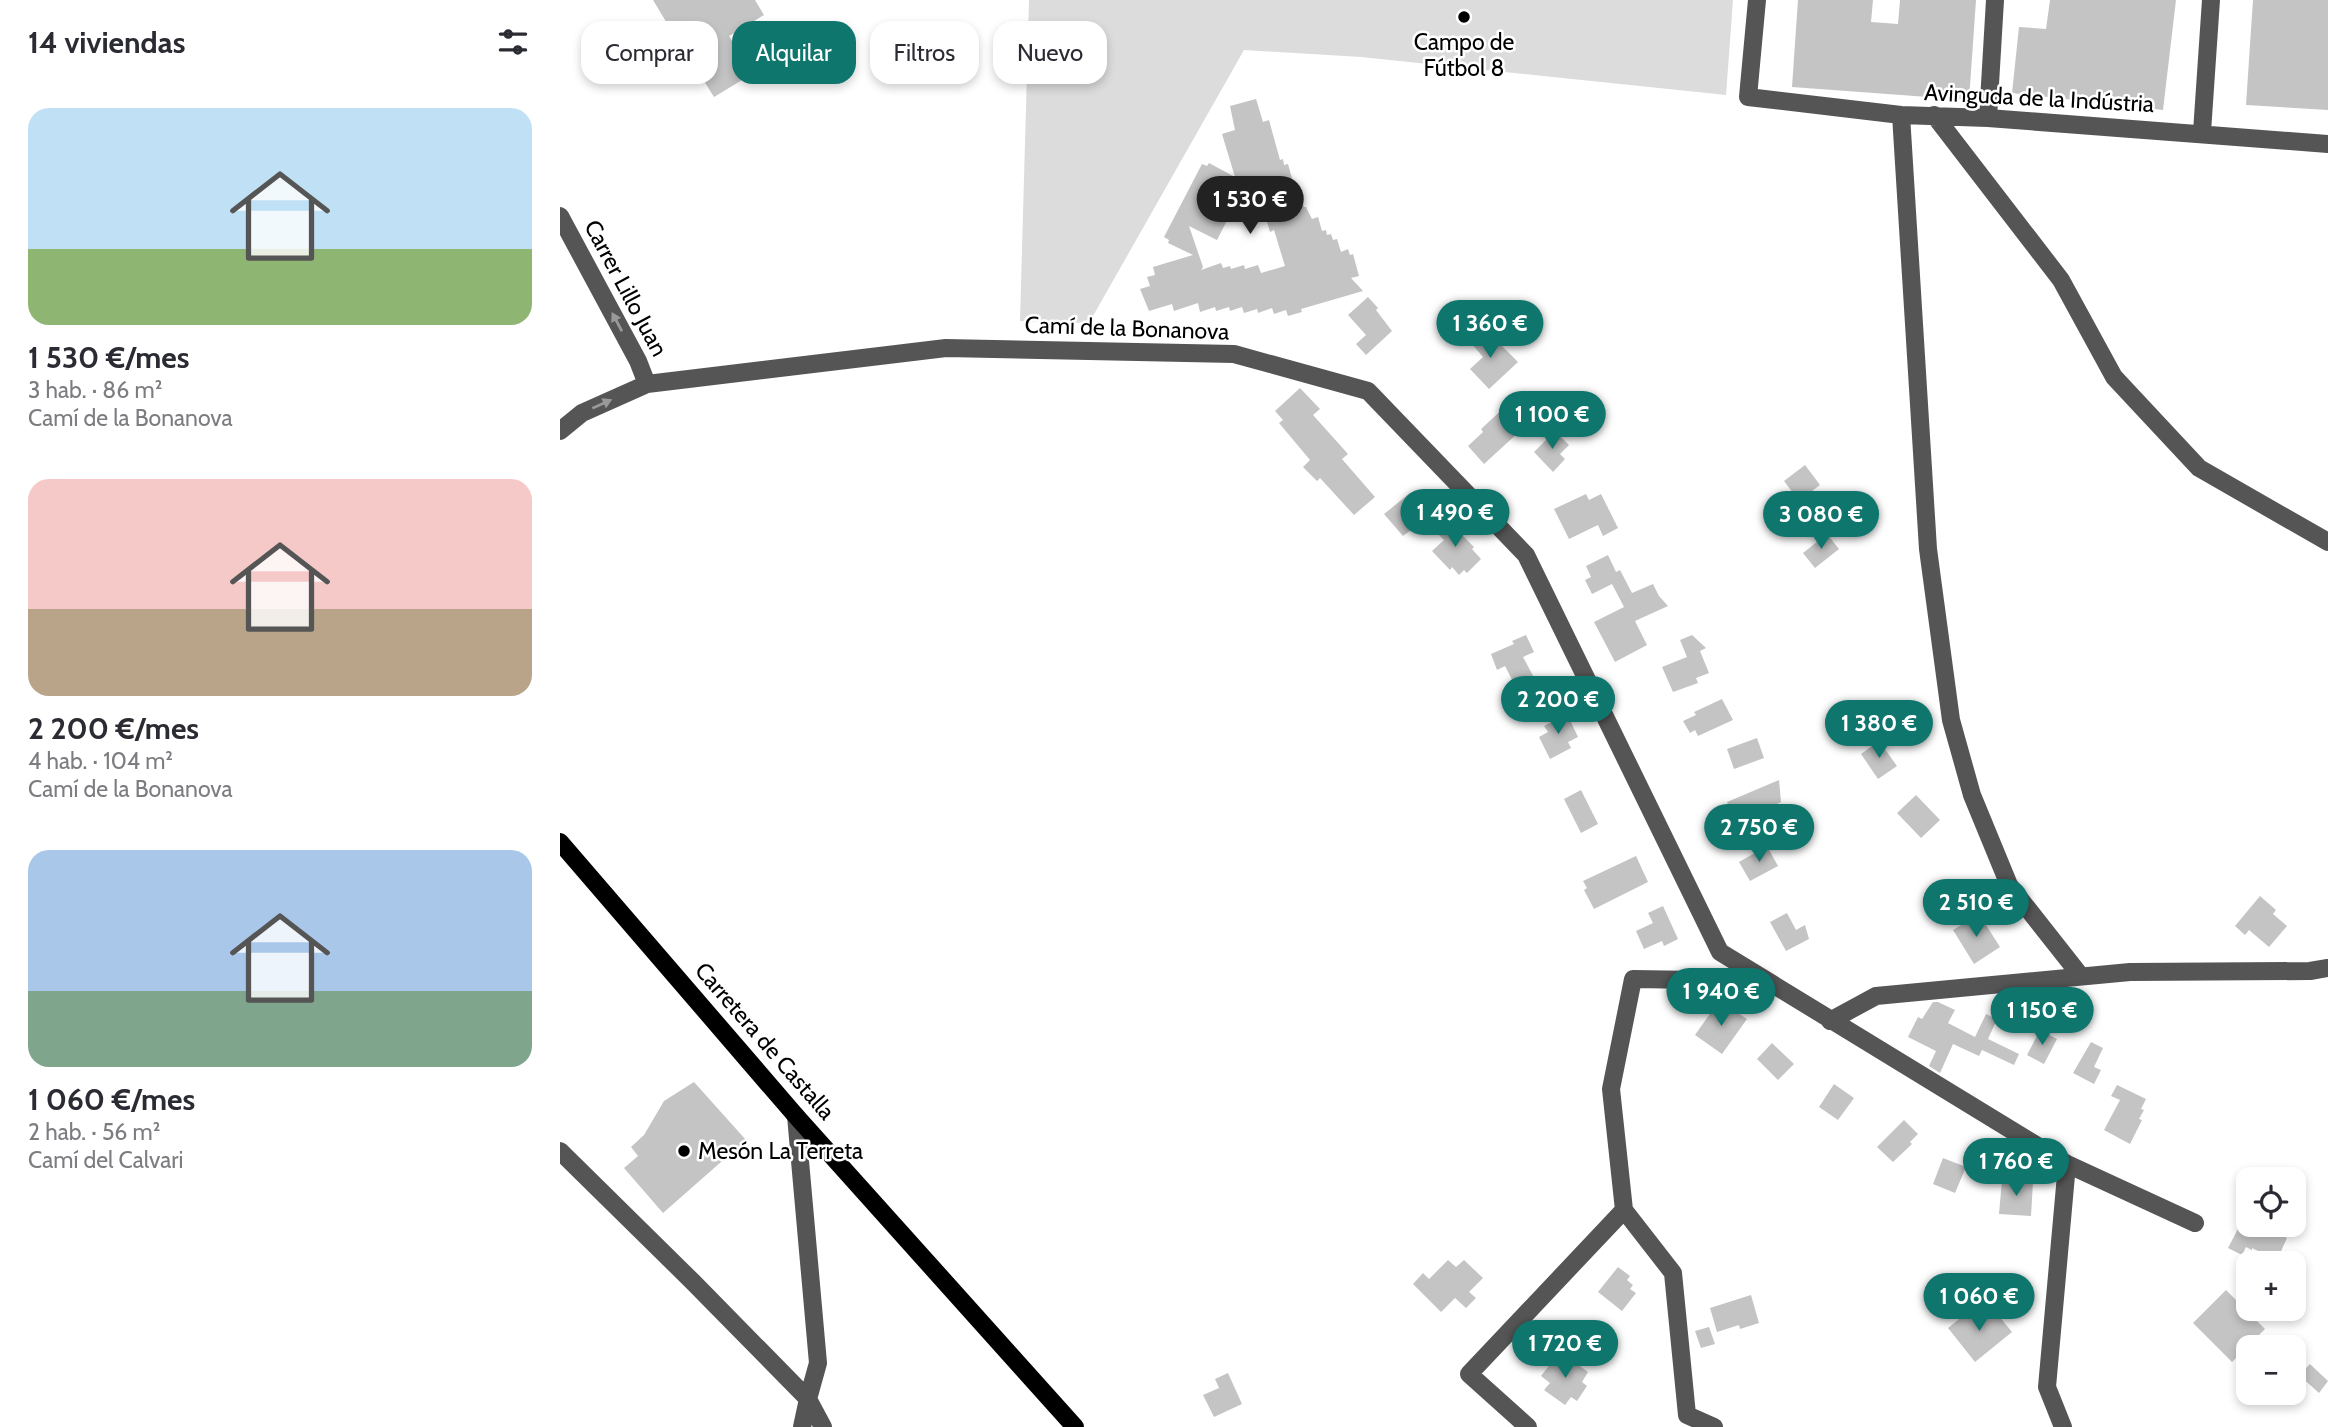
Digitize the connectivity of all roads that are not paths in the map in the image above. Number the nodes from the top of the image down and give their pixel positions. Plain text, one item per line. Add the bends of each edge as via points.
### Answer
1 (1757, 0) edge
2 (1995, 0) edge
3 (2211, 0) edge
4 (1934, 114) junction
5 (1901, 115) junction
6 (1988, 118) junction
7 (2202, 132) junction
8 (2328, 144) edge
9 (560, 216) edge
10 (647, 384) junction
11 (560, 431) edge
12 (2328, 542) edge
13 (560, 842) edge
14 (2328, 968) edge
15 (2080, 975) junction
16 (1769, 981) junction
17 (1830, 1021) junction
18 (796, 1116) junction
19 (560, 1151) edge
20 (2067, 1164) junction
21 (1625, 1210) junction
22 (2195, 1223) dead end
23 (808, 1399) junction
24 (802, 1427) edge
25 (823, 1427) edge
26 (1075, 1427) edge
27 (1528, 1427) edge
28 (1714, 1427) edge
29 (2063, 1427) edge

1 - 5 street, Avinguda de la Indústria via 1748,97
2 - 6 street
3 - 7 street
4 - 5 street, Avinguda de la Indústria
4 - 6 street, Avinguda de la Indústria
4 - 12 street via 2061,280 2114,377 2199,468
5 - 15 street via 1928,549 1951,720 1972,795 2009,886
6 - 7 street, Avinguda de la Indústria
7 - 8 street, Avinguda de la Indústria
10 -> 9 street, Carrer Lillo Juan
11 -> 10 street, Camí de la Bonanova via 582,412
10 - 16 street, Camí de la Bonanova via 946,348 1234,354 1368,391 1526,555 1720,952
13 - 18 main road, Carretera de Castalla
14 - 15 street
15 - 17 street via 1876,996
16 - 17 street, Camí de la Bonanova
16 - 21 street via 1633,979 1611,1089
17 - 20 street, Camí de la Bonanova
18 - 23 street via 818,1363
18 - 26 main road, Carretera de Castalla
19 - 23 street
20 - 22 street, Camí de la Bonanova
20 - 29 street via 2047,1387
21 - 27 street via 1469,1374
21 - 28 street via 1673,1273 1687,1415
23 - 24 street
23 - 25 street

